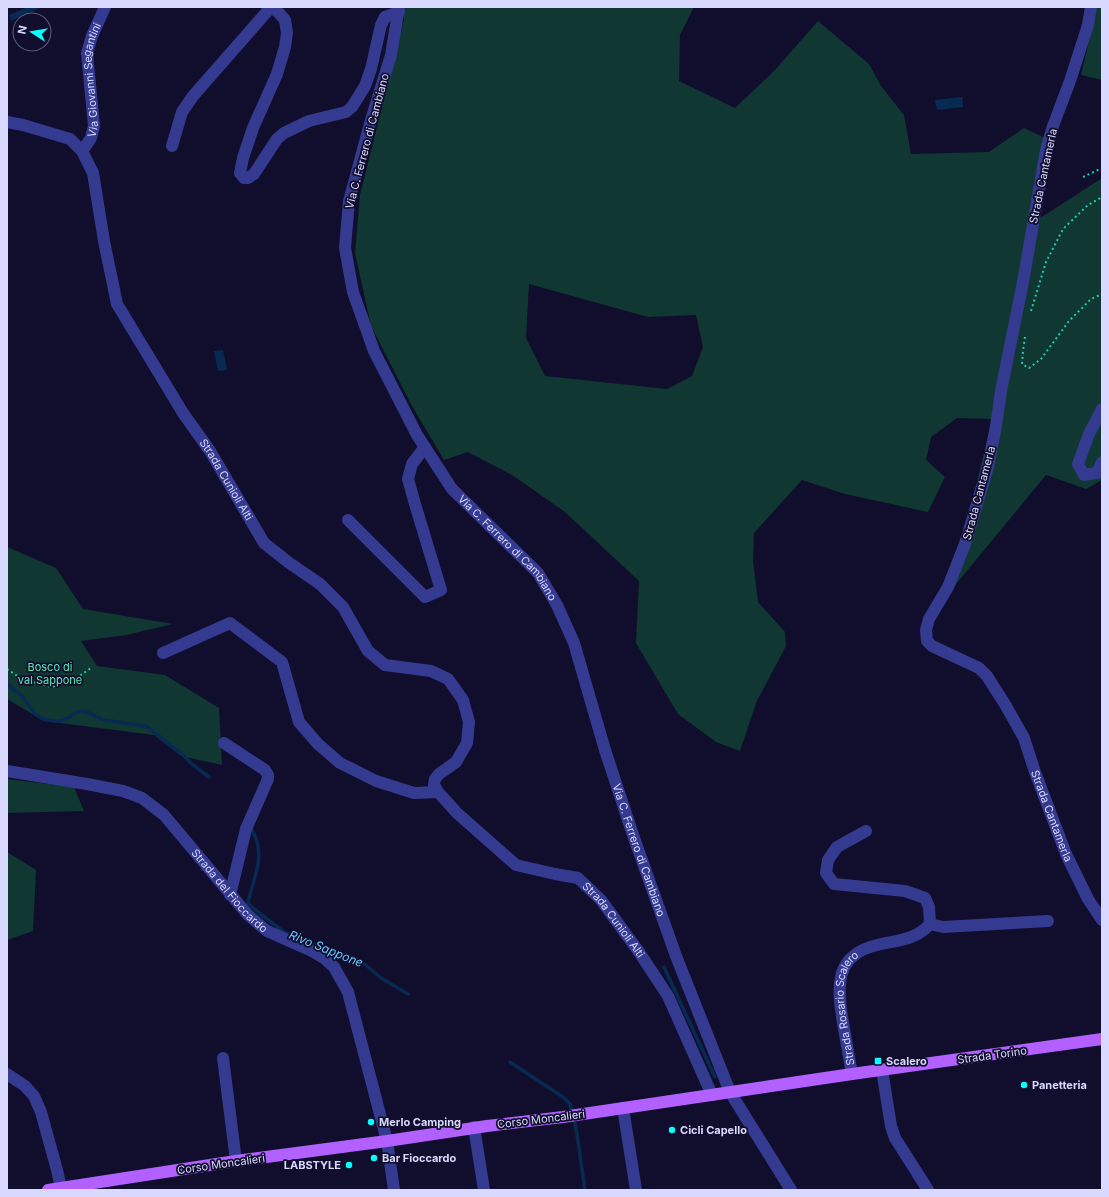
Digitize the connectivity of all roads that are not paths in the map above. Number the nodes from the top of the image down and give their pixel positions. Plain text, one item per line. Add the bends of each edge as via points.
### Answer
1 (105, 7) edge
2 (1092, 7) edge
3 (399, 9) edge
4 (7, 122) edge
5 (172, 146) dead end
6 (82, 151) junction
7 (1102, 409) edge
8 (425, 447) junction
9 (1102, 462) edge
10 (348, 520) dead end
11 (162, 653) dead end
12 (224, 743) dead end
13 (7, 771) edge
14 (438, 792) junction
15 (866, 831) dead end
16 (230, 895) junction
17 (1102, 920) edge
18 (1048, 921) dead end
19 (930, 924) junction
20 (1102, 1039) edge
21 (223, 1058) dead end
22 (882, 1070) junction
23 (7, 1074) edge
24 (852, 1074) junction
25 (730, 1092) junction
26 (712, 1095) junction
27 (623, 1108) junction
28 (474, 1127) junction
29 (387, 1141) junction
30 (236, 1162) junction
31 (102, 1186) edge
32 (61, 1188) junction
33 (48, 1190) edge
34 (394, 1190) edge
35 (484, 1190) edge
36 (636, 1190) edge
37 (791, 1190) edge
38 (928, 1190) edge

1 - 6 street, Via Giovanni Segantini via 87,53 94,126
2 - 17 street, Strada Cantamerla via 1046,150 988,467 965,544 948,587 929,619 926,630 927,641 932,646 979,668 1006,706 1024,738 1066,854 1088,899
3 - 5 street via 385,17 381,25 365,86 352,107 346,112 309,121 284,133 277,139 254,174 244,178 240,173 243,158 277,74 286,40 285,20 271,7 193,96 182,112
3 - 8 street, Via C. Ferrero di Cambiano via 391,55 349,201 345,248 354,292 374,351
4 - 6 street, Strada Cunioli Alti via 70,139
6 - 14 street, Strada Cunioli Alti via 93,173 117,304 183,413 210,451 264,543 320,584 343,607 368,652 385,666 431,671 448,679 462,700 469,722 467,743 456,762 435,779 434,785
7 - 9 street via 1078,464 1084,475 1097,473
8 - 10 street via 412,464 408,479 441,590 425,597
8 - 25 street, Via C. Ferrero di Cambiano via 452,489 538,572 557,605 574,643 633,835 676,956
11 - 14 street via 230,622 282,662 299,722 318,744 340,763 376,781 414,792
12 - 16 street via 268,775 246,829
13 - 16 street, Strada del Fioccardo via 123,791 142,798 164,815
14 - 26 street, Strada Cunioli Alti via 457,813 516,865 578,878 601,900 640,952 668,996
15 - 19 street via 837,847 828,860 826,873 834,884 905,891 925,898 929,907
16 - 29 street, Strada del Fioccardo via 267,931 312,951 334,967 348,992
18 - 19 street via 943,927
19 - 24 street, Strada Rosario Scalero via 924,930 902,940 860,951 850,959 842,971 839,982 840,1004
20 - 22 main road, Strada Torino
21 - 30 street
22 - 24 main road, Strada Torino
22 - 38 street via 895,1138
23 - 32 street via 25,1086 34,1096 41,1112
24 - 25 main road, Strada Torino
25 - 26 main road, Strada Torino
25 - 37 street
26 - 27 main road, Corso Moncalieri
27 - 28 main road, Corso Moncalieri via 563,1118
27 - 36 street
28 - 29 main road, Corso Moncalieri
28 - 35 street
29 - 30 main road, Corso Moncalieri
29 - 34 street
30 - 31 main road, Corso Moncalieri
31 - 32 main road, Corso Moncalieri
32 - 33 main road, Corso Moncalieri

